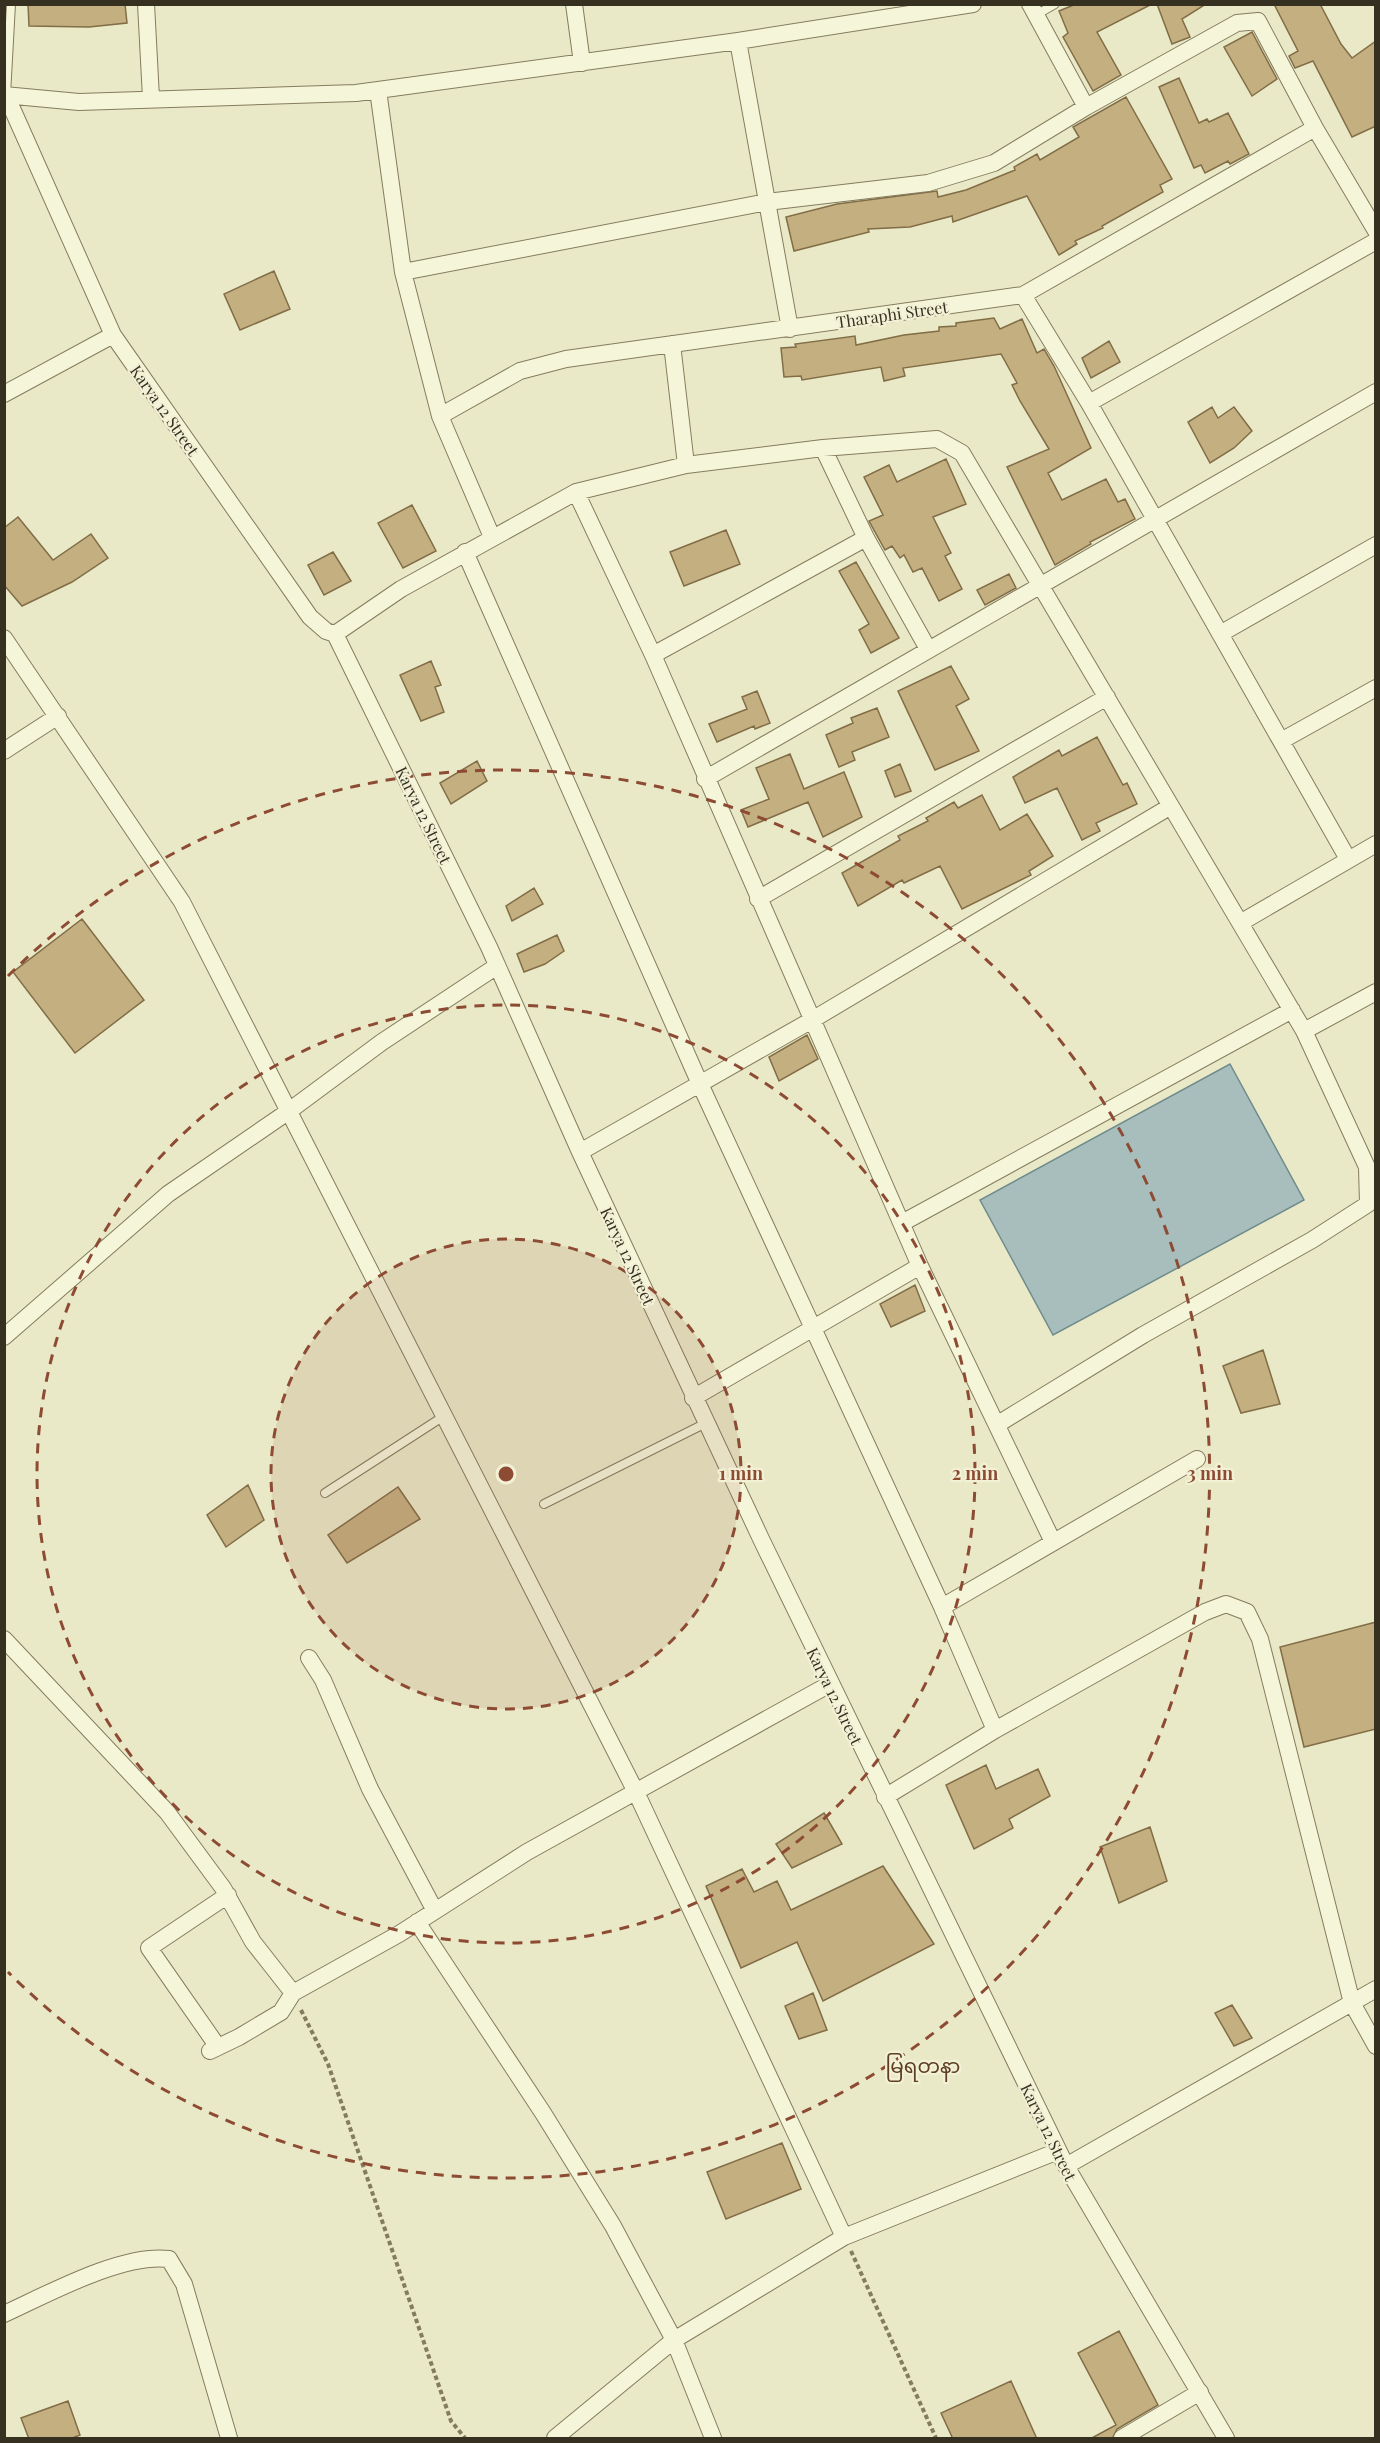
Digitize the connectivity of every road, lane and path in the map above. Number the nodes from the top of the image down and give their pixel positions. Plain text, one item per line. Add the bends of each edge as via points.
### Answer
1 (11, 4) edge
2 (146, 4) edge
3 (574, 4) edge
4 (973, 4) edge
5 (1055, 4) edge
6 (1033, 10) edge
7 (738, 41) junction
8 (582, 63) junction
9 (378, 90) junction
10 (5, 95) edge
11 (151, 98) junction
12 (1086, 107) junction
13 (1315, 128) junction
14 (767, 202) junction
15 (1376, 231) edge
16 (1376, 241) edge
17 (403, 272) junction
18 (1023, 295) junction
19 (790, 329) junction
20 (113, 335) junction
21 (672, 344) junction
22 (1376, 392) edge
23 (4, 394) edge
24 (1089, 403) junction
25 (440, 416) junction
26 (822, 448) junction
27 (686, 465) junction
28 (576, 492) junction
29 (1154, 518) junction
30 (492, 537) junction
31 (866, 538) junction
32 (1376, 545) edge
33 (465, 552) junction
34 (1040, 585) junction
35 (335, 634) junction
36 (1220, 634) junction
37 (4, 638) edge
38 (928, 650) junction
39 (652, 656) junction
40 (1376, 688) edge
41 (1107, 697) junction
42 (57, 716) junction
43 (1281, 741) junction
44 (4, 752) edge
45 (705, 779) junction
46 (1171, 806) junction
47 (1376, 844) edge
48 (1348, 859) junction
49 (758, 899) junction
50 (1240, 922) junction
51 (497, 966) junction
52 (1376, 992) edge
53 (1292, 1010) junction
54 (812, 1020) junction
55 (1304, 1031) junction
56 (700, 1084) junction
57 (289, 1112) junction
58 (580, 1152) junction
59 (902, 1223) junction
60 (921, 1266) junction
61 (814, 1328) junction
62 (7, 1330) edge
63 (693, 1398) junction
64 (444, 1416) junction
65 (705, 1423) junction
66 (998, 1424) junction
67 (1197, 1460) dead end
68 (325, 1493) dead end
69 (544, 1504) dead end
70 (1053, 1542) junction
71 (942, 1607) junction
72 (4, 1639) edge
73 (309, 1658) dead end
74 (830, 1684) junction
75 (995, 1730) junction
76 (636, 1792) junction
77 (885, 1797) junction
78 (228, 1895) junction
79 (435, 1911) junction
80 (417, 1922) junction
81 (1376, 1989) edge
82 (292, 1993) junction
83 (1352, 2002) junction
84 (1376, 2046) edge
85 (1062, 2158) junction
86 (844, 2237) junction
87 (4, 2314) edge
88 (674, 2340) junction
89 (1200, 2392) junction
90 (228, 2439) edge
91 (465, 2439) edge
92 (555, 2439) edge
93 (713, 2439) edge
94 (936, 2439) edge
95 (1122, 2439) edge
96 (1226, 2439) edge

1 - 10 lane
2 - 11 street
3 - 8 street
4 - 7 street
5 - 6 lane
6 - 12 street
7 - 8 street
7 - 14 street
8 - 9 street
9 - 11 street
9 - 17 street
10 - 11 street via 79,102
10 - 20 street, Karya 12 Street
12 - 13 street via 1237,23 1258,21
12 - 14 street via 994,163 928,183
13 - 15 street
13 - 18 street, Tharaphi Street
14 - 17 street
14 - 19 street
16 - 24 street
17 - 25 street
18 - 19 street, Tharaphi Street
18 - 24 street
19 - 21 street, Tharaphi Street
20 - 23 street
20 - 35 street, Karya 12 Street via 310,617
21 - 25 street, Tharaphi Street via 566,359 520,371
21 - 27 street
22 - 29 street
24 - 29 street
25 - 30 street
26 - 27 street
26 - 31 street
26 - 34 street via 937,439 962,453
27 - 28 street
28 - 30 street
28 - 39 street
29 - 34 street
29 - 36 street
30 - 33 street
31 - 38 street
31 - 39 street
32 - 36 street
33 - 35 street
33 - 56 street
34 - 38 street
34 - 41 street
35 - 51 street, Karya 12 Street
36 - 43 street
37 - 42 street
38 - 45 street
39 - 45 street
40 - 43 street
41 - 46 street
41 - 49 street
42 - 44 street
42 - 57 street via 182,902
43 - 48 street
45 - 49 street
46 - 50 street
46 - 54 street
47 - 48 street
48 - 50 street
49 - 54 street
50 - 53 street
51 - 57 street via 382,1042
51 - 58 street, Karya 12 Street
52 - 55 street
53 - 55 street
53 - 59 street
54 - 56 street
54 - 59 street
55 - 66 street via 1367,1167 1368,1204
56 - 58 street
56 - 61 street
57 - 62 street via 168,1194
57 - 64 street
58 - 63 street, Karya 12 Street
59 - 60 street
60 - 61 street
60 - 66 street
61 - 63 street
61 - 71 street
63 - 65 street, Karya 12 Street
64 - 68 lane
64 - 76 street
65 - 69 lane
65 - 74 street, Karya 12 Street
66 - 70 street
67 - 70 street
70 - 71 street
71 - 75 street
72 - 78 street via 167,1812
73 - 79 street via 370,1789
74 - 76 street
74 - 77 street, Karya 12 Street
75 - 77 street
75 - 83 street via 1205,1612 1226,1604 1247,1612 1260,1639
76 - 79 street via 527,1852
76 - 86 street
77 - 85 street, Karya 12 Street
78 - 82 street via 253,1942
78 - 82 street via 149,1947 214,2049 281,2012
79 - 80 street
80 - 82 street
80 - 88 street via 613,2226
81 - 83 street
82 - 91 path via 328,2064 451,2421
83 - 84 street
83 - 85 street
85 - 86 street
85 - 89 street, Karya 12 Street
86 - 88 street
86 - 94 path
87 - 90 street via 93,2274 153,2257 169,2259 184,2284
88 - 92 street
88 - 93 street
89 - 95 street
89 - 96 street, Karya 12 Street

